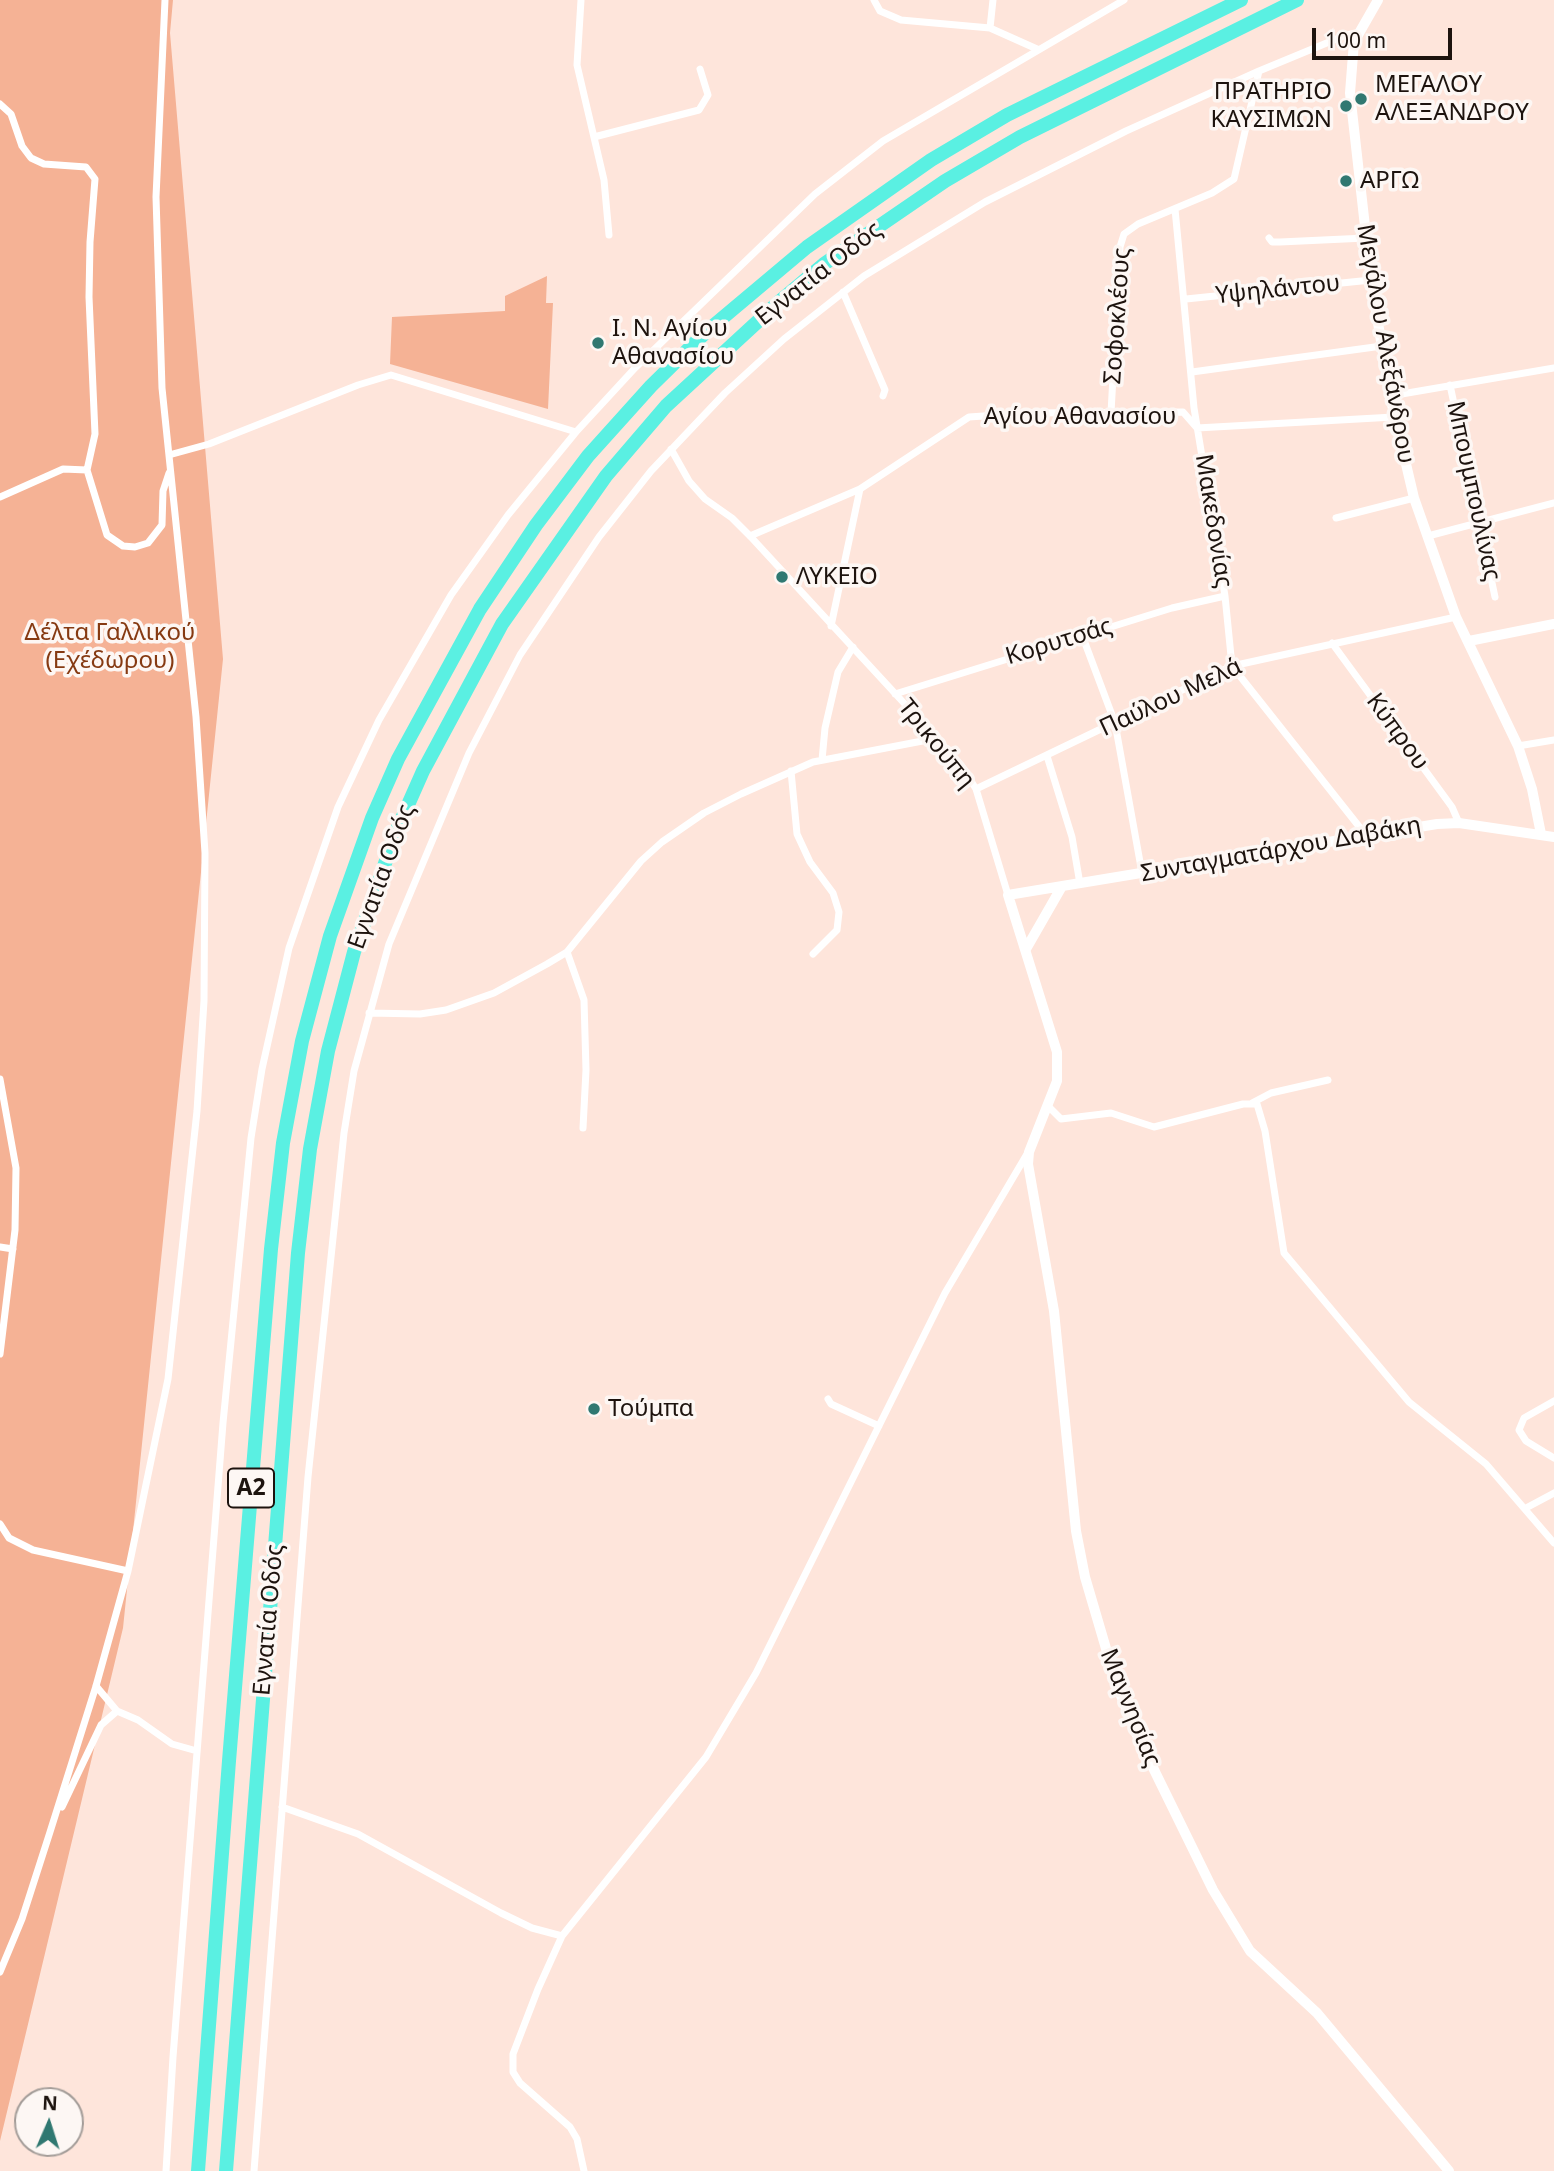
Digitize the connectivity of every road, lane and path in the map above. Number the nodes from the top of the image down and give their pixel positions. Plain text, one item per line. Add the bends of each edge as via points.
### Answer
1 (165, 0) edge
2 (581, 0) edge
3 (874, 0) edge
4 (993, 0) edge
5 (1124, 0) edge
6 (1241, 0) edge
7 (1297, 0) edge
8 (1380, 1) edge
9 (990, 28) junction
10 (1357, 33) junction
11 (1037, 49) junction
12 (700, 69) dead end
13 (1259, 71) junction
14 (0, 104) edge
15 (594, 137) junction
16 (1175, 209) junction
17 (609, 235) dead end
18 (1269, 238) dead end
19 (1366, 239) junction
20 (1371, 280) junction
21 (843, 292) junction
22 (1186, 299) junction
23 (1382, 346) junction
24 (1554, 368) edge
25 (1192, 372) junction
26 (1450, 385) junction
27 (883, 396) dead end
28 (1390, 396) junction
29 (1194, 408) junction
30 (1183, 412) junction
31 (1111, 413) junction
32 (1394, 417) junction
33 (1198, 428) junction
34 (576, 432) junction
35 (671, 449) junction
36 (169, 455) junction
37 (170, 468) junction
38 (87, 470) junction
39 (860, 489) junction
40 (0, 497) edge
41 (1414, 498) junction
42 (1554, 503) edge
43 (1336, 518) dead end
44 (1479, 522) junction
45 (750, 536) junction
46 (1428, 536) junction
47 (1225, 596) junction
48 (1496, 597) dead end
49 (1456, 617) junction
50 (1554, 624) edge
51 (831, 626) junction
52 (1082, 635) junction
53 (1469, 641) junction
54 (1332, 643) junction
55 (853, 647) junction
56 (1232, 666) junction
57 (895, 694) junction
58 (1115, 723) junction
59 (938, 738) junction
60 (1554, 740) edge
61 (1518, 746) junction
62 (1047, 755) junction
63 (822, 760) junction
64 (790, 771) junction
65 (976, 789) junction
66 (1459, 823) junction
67 (1365, 834) junction
68 (1541, 834) junction
69 (1554, 837) edge
70 (1142, 873) junction
71 (1080, 884) junction
72 (1061, 888) junction
73 (1009, 895) junction
74 (1026, 949) junction
75 (567, 952) junction
76 (813, 954) dead end
77 (369, 1013) junction
78 (0, 1079) edge
79 (1328, 1080) dead end
80 (1252, 1103) junction
81 (1049, 1107) junction
82 (583, 1128) dead end
83 (1029, 1152) junction
84 (0, 1247) edge
85 (13, 1249) junction
86 (0, 1354) edge
87 (828, 1399) dead end
88 (1554, 1401) edge
89 (879, 1426) junction
90 (1554, 1458) edge
91 (1554, 1493) edge
92 (1526, 1508) junction
93 (0, 1524) edge
94 (1554, 1543) edge
95 (128, 1571) junction
96 (96, 1686) junction
97 (117, 1711) junction
98 (197, 1751) junction
99 (282, 1807) junction
100 (50, 1832) junction
101 (562, 1936) junction
102 (0, 1972) edge
103 (166, 2171) edge
104 (198, 2171) edge
105 (226, 2171) edge
106 (254, 2171) edge
107 (584, 2171) edge
108 (1449, 2171) edge

1 - 36 street via 156,197 162,388
2 - 15 street via 576,43
3 - 9 street via 880,11 901,20
4 - 9 street
5 - 11 street
6 - 104 highway, Εγνατία Οδός / Α2 via 1007,116 931,160 807,247 707,331 597,446 536,525 480,609 398,759 330,936 302,1041 283,1143
7 - 105 highway, Εγνατία Οδός / Α2 via 1009,144 872,231 779,301 666,406 607,475 502,624 423,771 354,951 328,1051 308,1161
8 - 10 street, Μεγάλου Αλεξάνδρου
9 - 11 street
10 - 13 street
10 - 19 street, Μεγάλου Αλεξάνδρου via 1350,93
11 - 34 street via 883,141 815,194 730,273
12 - 15 street via 708,95 699,110
13 - 16 street, Σοφοκλέους via 1234,179 1228,186
13 - 21 street via 985,202
14 - 38 street via 11,114 31,158 44,164 86,167 95,179 89,269 95,434
15 - 17 street
16 - 22 street, Μακεδονίας
16 - 31 street, Σοφοκλέους via 1130,229 1120,247
18 - 19 street via 1272,242
19 - 20 street, Μεγάλου Αλεξάνδρου
20 - 22 street, Υψηλάντου
20 - 23 street, Μεγάλου Αλεξάνδρου
21 - 27 street via 885,390
21 - 35 street via 784,339
22 - 25 street, Μακεδονίας
23 - 25 street
23 - 28 street, Μεγάλου Αλεξάνδρου
24 - 26 street
25 - 29 street, Μακεδονίας
26 - 28 street
26 - 44 street, Μπουμπουλίνας
28 - 32 street, Μεγάλου Αλεξάνδρου
29 - 30 street
29 - 33 street, Μακεδονίας
30 - 31 street, Αγίου Αθανασίου
30 - 33 street, Αγίου Αθανασίου
31 - 39 street, Αγίου Αθανασίου via 969,417
32 - 33 street, Αγίου Αθανασίου
32 - 41 street, Μεγάλου Αλεξάνδρου
33 - 47 street, Μακεδονίας
34 - 36 street via 391,376
34 - 98 street via 508,515 452,595 379,720 338,807 289,948 251,1138
35 - 45 street, Τρικούπη via 697,490
35 - 77 street via 599,537 520,655 424,854 389,944
36 - 37 street
37 - 38 street via 163,491 162,525 148,543 135,547 123,546 107,535
37 - 95 street via 201,778 204,1001 169,1379
38 - 40 street via 63,469
39 - 45 street, Αγίου Αθανασίου
39 - 51 street
41 - 43 street
41 - 46 street, Μεγάλου Αλεξάνδρου
42 - 44 street
44 - 46 street
44 - 48 street, Μπουμπουλίνας
45 - 51 street, Τρικούπη
46 - 49 street, Μεγάλου Αλεξάνδρου
47 - 52 street, Κορυτσάς
47 - 56 street, Μακεδονίας
49 - 53 street, Μεγάλου Αλεξάνδρου
49 - 54 street, Παύλου Μελά
50 - 53 street
51 - 55 street, Τρικούπη
52 - 57 street, Κορυτσάς
52 - 58 street
53 - 61 street, Μεγάλου Αλεξάνδρου
54 - 56 street, Παύλου Μελά
54 - 66 street, Κύπρου via 1452,807
55 - 57 street, Τρικούπη
55 - 63 street via 838,672
56 - 58 street, Παύλου Μελά
56 - 67 street
57 - 59 street, Τρικούπη
58 - 62 street, Παύλου Μελά
58 - 70 street
59 - 63 street
59 - 65 street, Τρικούπη
60 - 61 street
61 - 68 street, Μεγάλου Αλεξάνδρου
62 - 65 street, Παύλου Μελά
62 - 71 street via 1072,837
63 - 64 street
64 - 75 street via 704,813 662,842
64 - 76 street via 797,834 810,862 833,892 839,912 837,930
65 - 73 street, Τρικούπη
66 - 67 street, Συνταγματάρχου Δαβάκη
66 - 68 street, Συνταγματάρχου Δαβάκη
67 - 70 street, Συνταγματάρχου Δαβάκη
68 - 69 street, Συνταγματάρχου Δαβάκη
70 - 71 street, Συνταγματάρχου Δαβάκη
71 - 72 street, Συνταγματάρχου Δαβάκη
72 - 73 street, Συνταγματάρχου Δαβάκη
72 - 74 street
73 - 74 street, Τρικούπη
74 - 81 street, Τρικούπη via 1057,1052 1057,1081
75 - 77 street via 494,993 446,1010
75 - 82 street via 584,1000
77 - 99 street via 354,1071 334,1217
78 - 85 street via 16,1168
79 - 80 street via 1271,1093
80 - 81 street via 1154,1127 1111,1113 1061,1119
80 - 92 street via 1260,1108 1265,1131 1284,1253 1409,1402 1466,1445
81 - 83 street, Τρικούπη
83 - 89 street via 945,1293
83 - 108 street, Μαγνησίας via 1054,1311 1076,1531 1105,1650 1136,1733 1226,1915 1250,1951 1317,2013
84 - 85 street
85 - 86 street
87 - 89 street
88 - 90 street via 1524,1419 1518,1430 1526,1441
89 - 101 street via 756,1673 723,1728 691,1776
91 - 92 street
92 - 94 street
93 - 95 street via 9,1538 33,1550
95 - 96 street
96 - 97 street
96 - 100 street
97 - 98 street via 172,1744
97 - 100 street via 102,1725
98 - 103 street
99 - 101 street via 358,1834 511,1918
99 - 106 street
100 - 102 street
101 - 107 street via 512,2062 520,2083 578,2138

